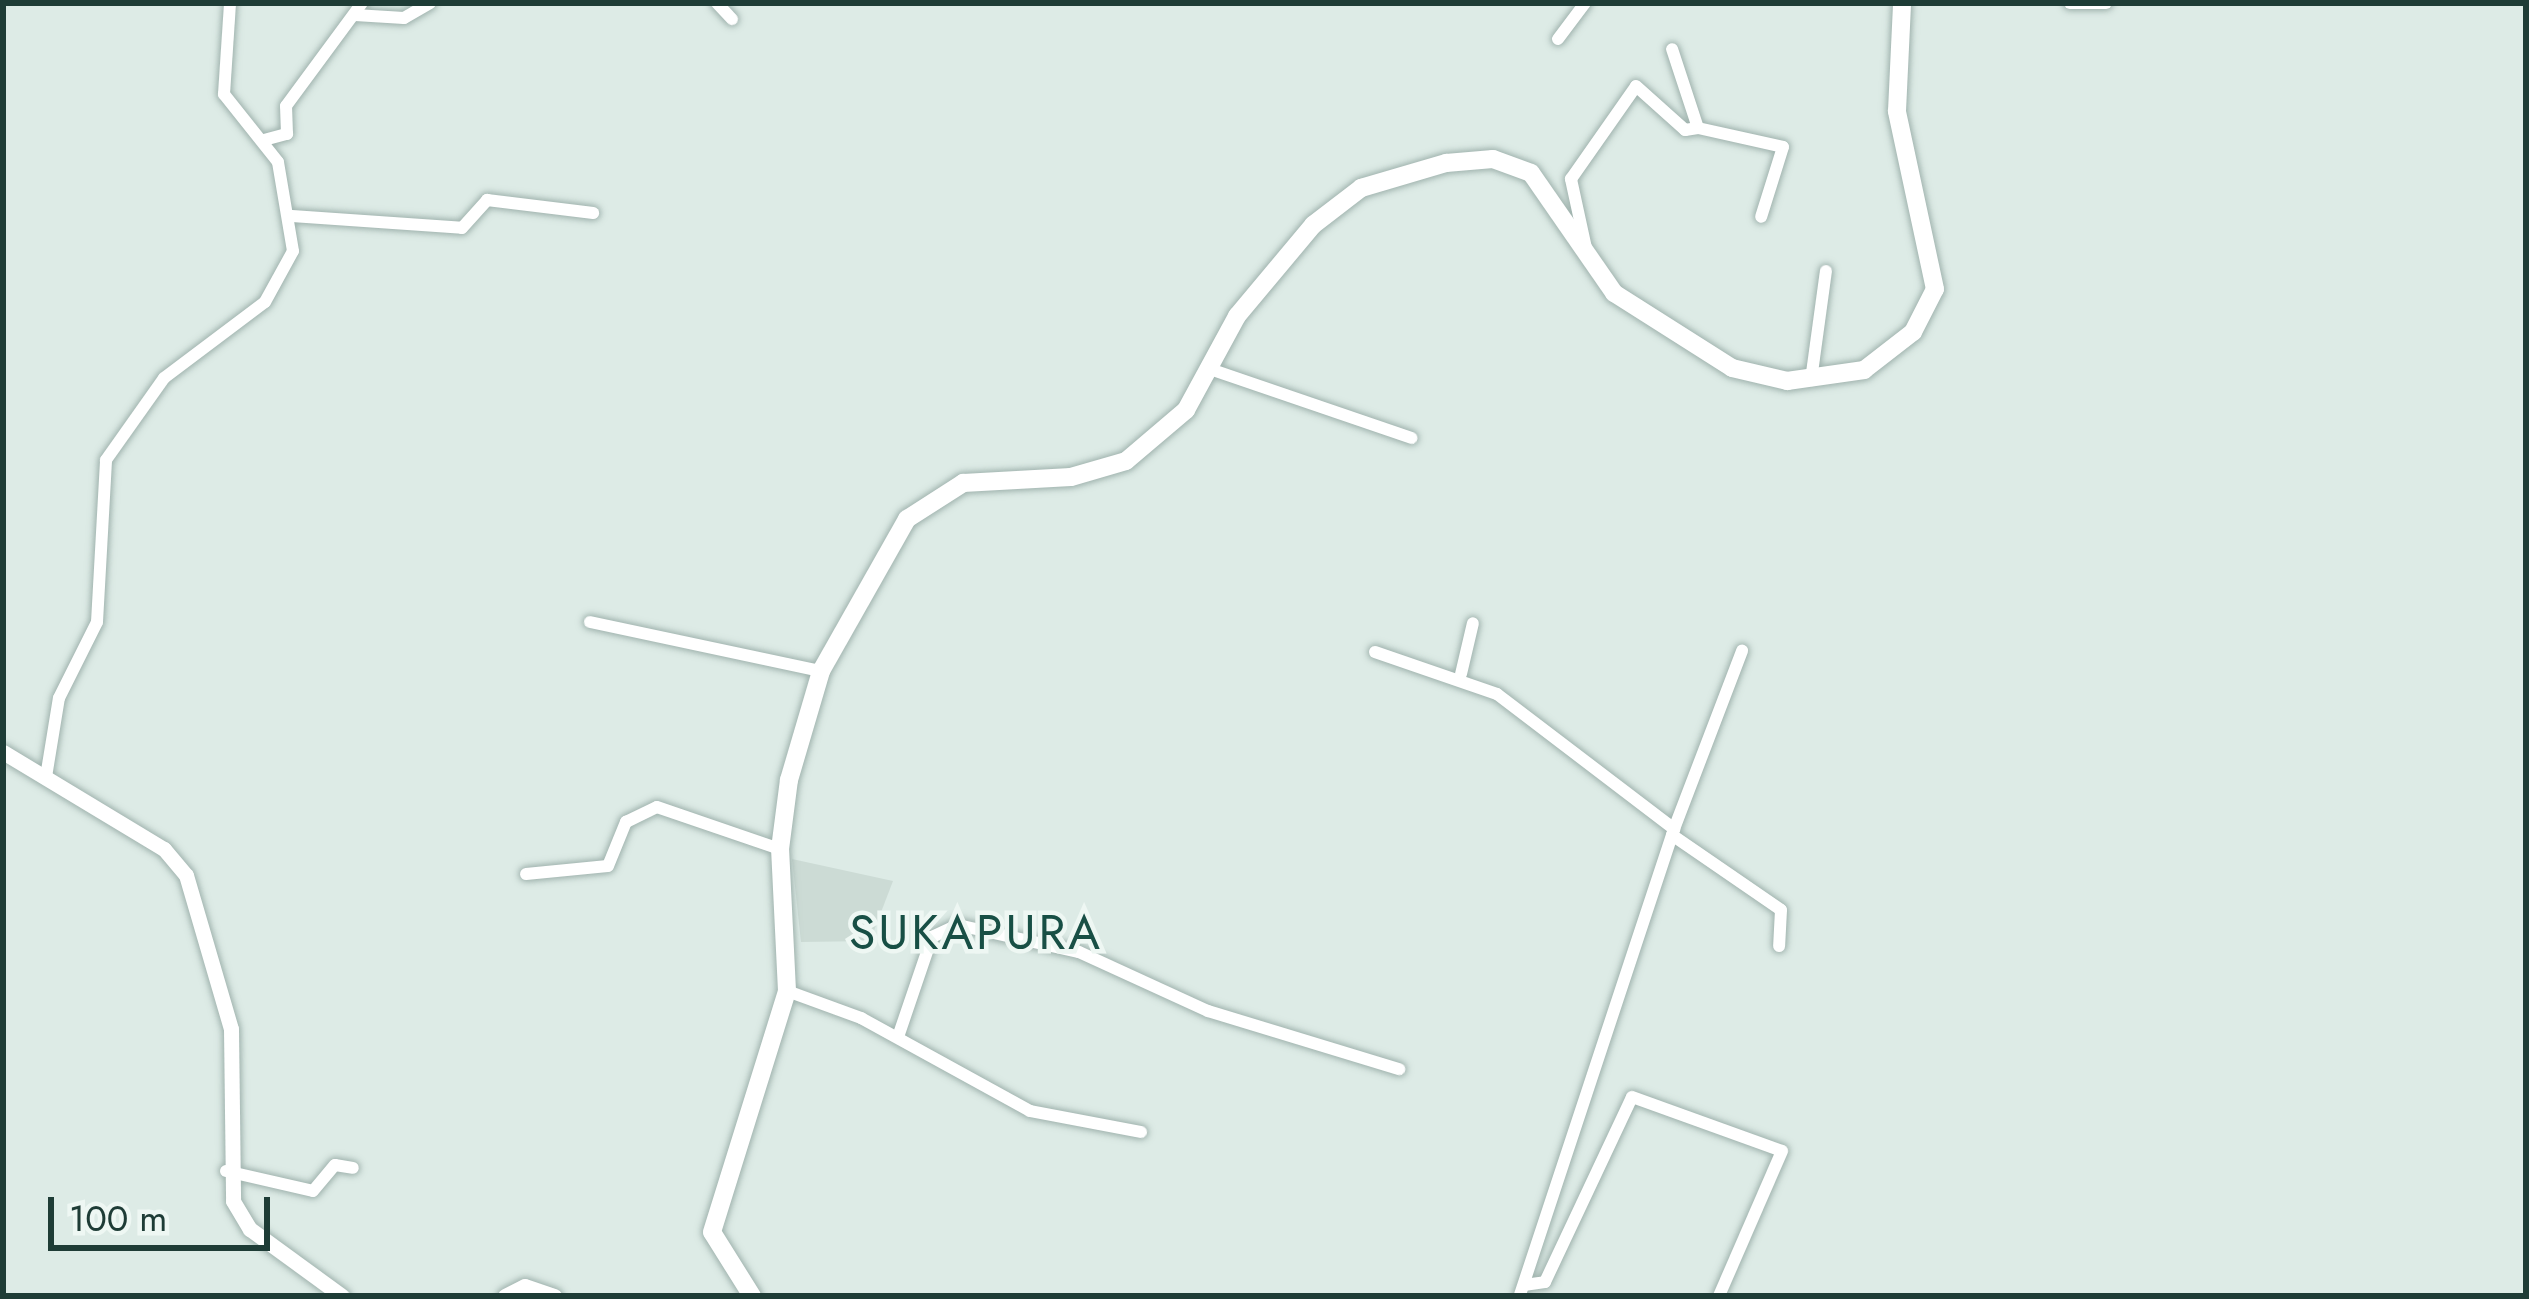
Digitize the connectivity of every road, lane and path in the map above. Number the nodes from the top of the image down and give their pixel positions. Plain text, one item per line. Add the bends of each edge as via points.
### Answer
1 (230, 3) edge
2 (430, 3) edge
3 (717, 3) edge
4 (1585, 3) edge
5 (1903, 3) edge
6 (2070, 3) edge
7 (2106, 3) edge
8 (358, 9) edge
9 (732, 19) dead end
10 (1558, 39) dead end
11 (1672, 49) dead end
12 (1698, 128) junction
13 (264, 140) junction
14 (592, 213) dead end
15 (292, 216) junction
16 (1761, 218) dead end
17 (1585, 255) junction
18 (1826, 271) dead end
19 (1210, 369) junction
20 (1811, 381) junction
21 (1412, 438) dead end
22 (590, 622) dead end
23 (1473, 623) dead end
24 (1742, 651) dead end
25 (1375, 652) dead end
26 (821, 671) junction
27 (1461, 674) junction
28 (3, 752) edge
29 (46, 777) junction
30 (1673, 832) junction
31 (780, 850) junction
32 (526, 874) dead end
33 (1779, 946) dead end
34 (787, 991) junction
35 (898, 1037) junction
36 (1399, 1070) dead end
37 (1141, 1132) dead end
38 (353, 1168) dead end
39 (225, 1171) junction
40 (1522, 1290) edge
41 (342, 1296) edge
42 (505, 1296) edge
43 (554, 1296) edge
44 (752, 1296) edge
45 (1720, 1296) edge

1 - 13 street via 219,35 224,94
2 - 8 street via 404,18
3 - 9 street
4 - 10 street
5 - 20 main road via 1897,111 1935,289 1890,353
6 - 7 street
8 - 13 street via 286,106 287,134
11 - 12 street
12 - 16 street via 1783,147
12 - 17 street via 1685,130 1636,86 1571,179
13 - 15 street
14 - 15 street via 487,200 462,228
15 - 29 street via 278,286 164,378 106,460 97,622 58,698
17 - 19 main road via 1545,184 1516,165 1480,159 1395,176 1331,208 1291,248
17 - 20 main road via 1624,302 1706,354
18 - 20 street
19 - 21 street
19 - 26 main road via 1186,410 1126,460 1071,477 962,483 919,506
22 - 26 street
23 - 27 street
24 - 30 street
25 - 27 street
26 - 31 main road
27 - 30 street via 1617,775
28 - 29 street
29 - 39 street via 186,875 231,1029
30 - 33 street via 1781,910
30 - 40 street
31 - 32 street via 657,807 626,822 608,866
31 - 34 main road
34 - 35 street
34 - 44 main road via 715,1200 720,1260
35 - 36 street via 932,937 950,925 1079,952 1208,1011
35 - 37 street via 1030,1111
38 - 39 street via 334,1165 313,1191
39 - 41 street via 250,1229
40 - 45 street via 1545,1282 1633,1097 1783,1151
42 - 43 street via 524,1286

